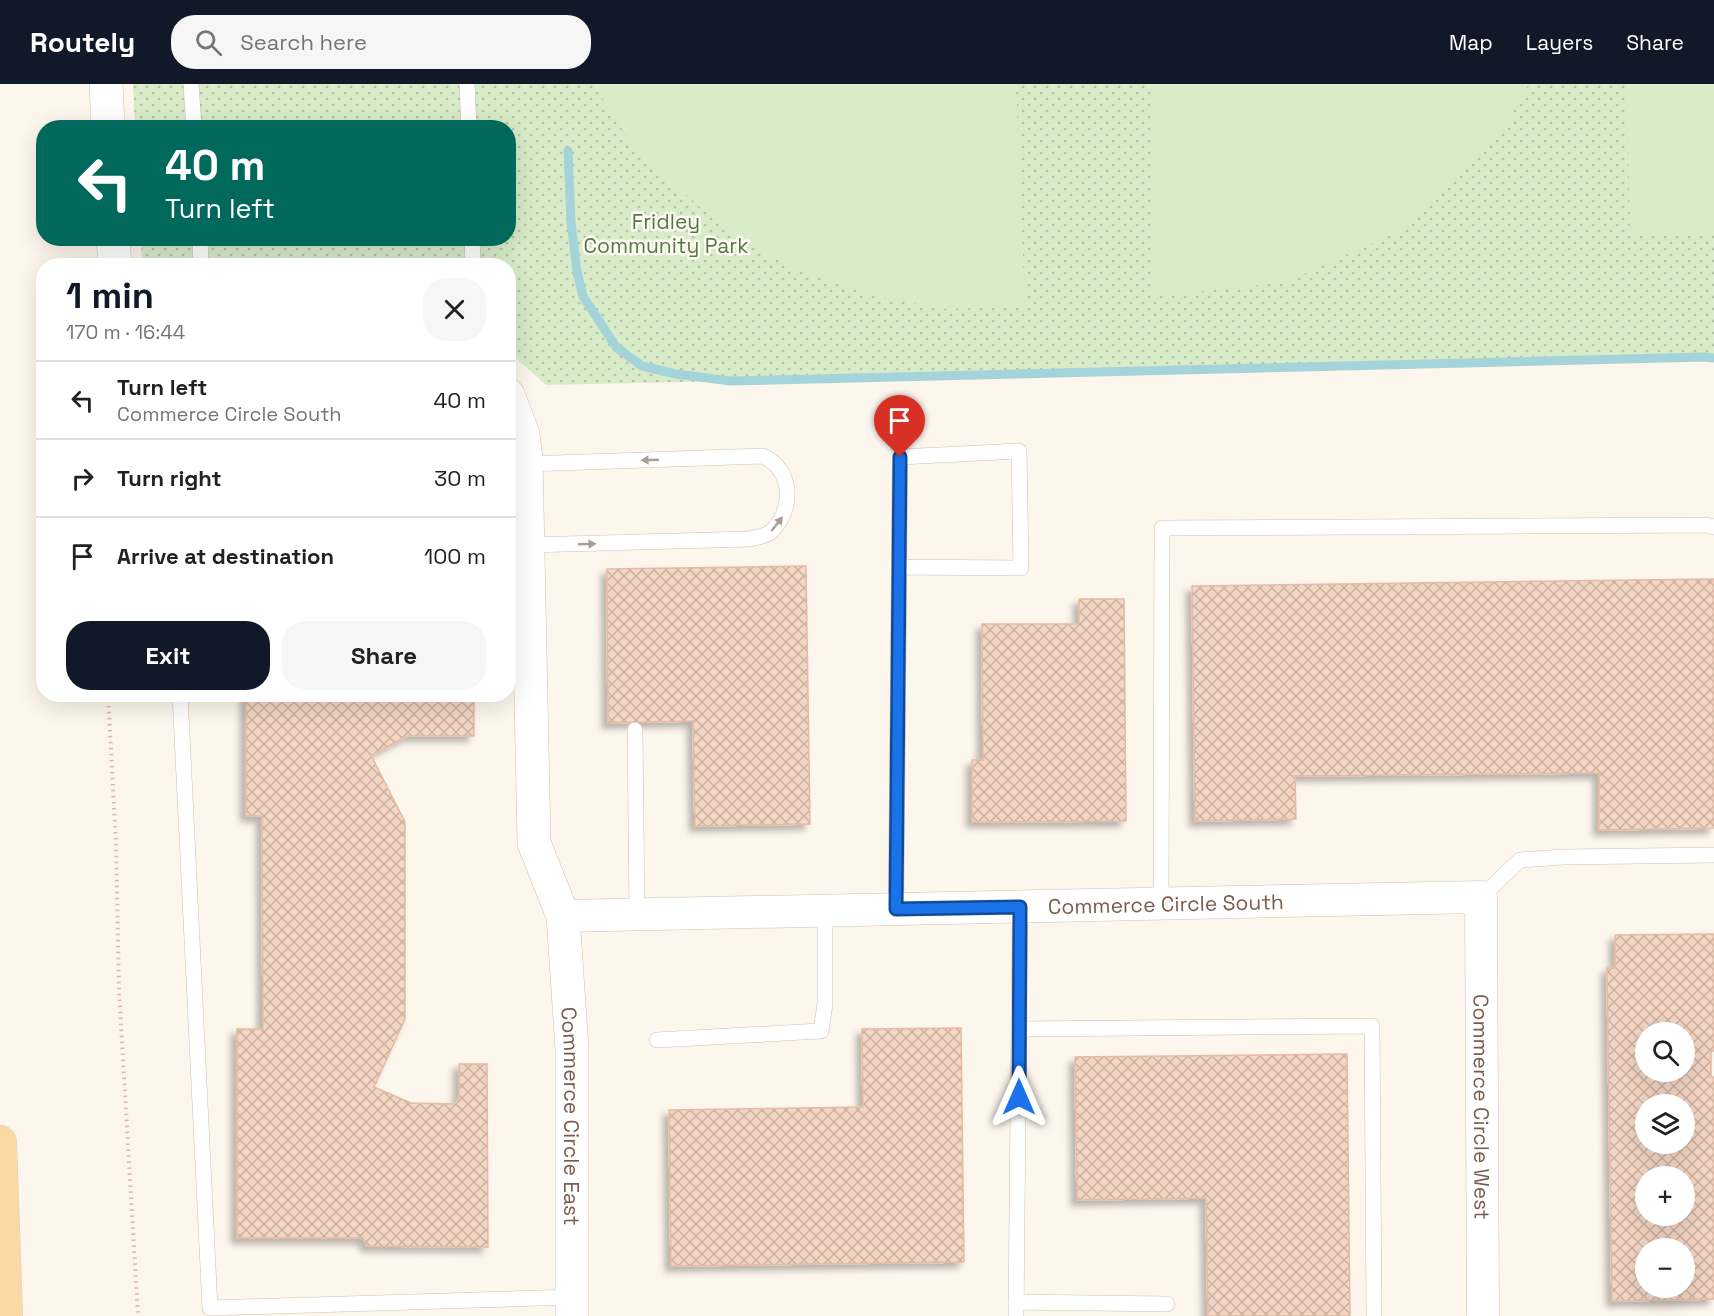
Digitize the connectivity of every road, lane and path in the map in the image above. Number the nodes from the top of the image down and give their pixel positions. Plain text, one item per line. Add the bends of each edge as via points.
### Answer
1 (106, 84) edge
2 (191, 84) edge
3 (467, 84) edge
4 (108, 120) edge
5 (193, 120) edge
6 (468, 120) edge
7 (516, 416) edge
8 (526, 464) junction
9 (1714, 527) edge
10 (522, 539) edge
11 (899, 567) junction
12 (108, 702) edge
13 (180, 702) edge
14 (635, 730) dead end
15 (1714, 855) edge
16 (1481, 897) junction
17 (1161, 904) junction
18 (1020, 907) junction
19 (896, 909) junction
20 (825, 910) junction
21 (637, 915) junction
22 (564, 916) junction
23 (1019, 1029) junction
24 (657, 1040) dead end
25 (0, 1142) edge
26 (1167, 1304) dead end
27 (572, 1306) edge
28 (1016, 1309) edge
29 (6, 1316) edge
30 (138, 1316) edge
31 (1374, 1316) edge
32 (1483, 1316) edge

1 - 4 street
2 - 5 lane
3 - 6 lane
7 - 8 street, Commerce Circle East via 523,434
8 - 10 street, Commerce Circle East
10 -> 8 lane via 750,539 770,533 784,514 788,493 775,461 763,456
9 - 17 lane via 1161,528
10 - 22 street, Commerce Circle East via 534,843
11 - 11 lane via 900,457 1019,451 1021,568
11 - 19 lane
12 - 30 path via 119,991
13 - 27 lane via 210,1308
14 - 21 lane
15 - 16 lane via 1520,860
16 - 17 street, Commerce Circle South
16 - 32 street, Commerce Circle West
17 - 18 street, Commerce Circle South
18 - 19 street, Commerce Circle South
18 - 23 lane
19 - 20 street, Commerce Circle South
20 - 21 street, Commerce Circle South
20 - 24 lane via 825,1004 821,1031
21 - 22 street, Commerce Circle South
22 - 27 street, Commerce Circle East via 572,1049
23 - 28 lane
23 - 31 lane via 1372,1026
25 - 29 main road
26 - 28 lane

